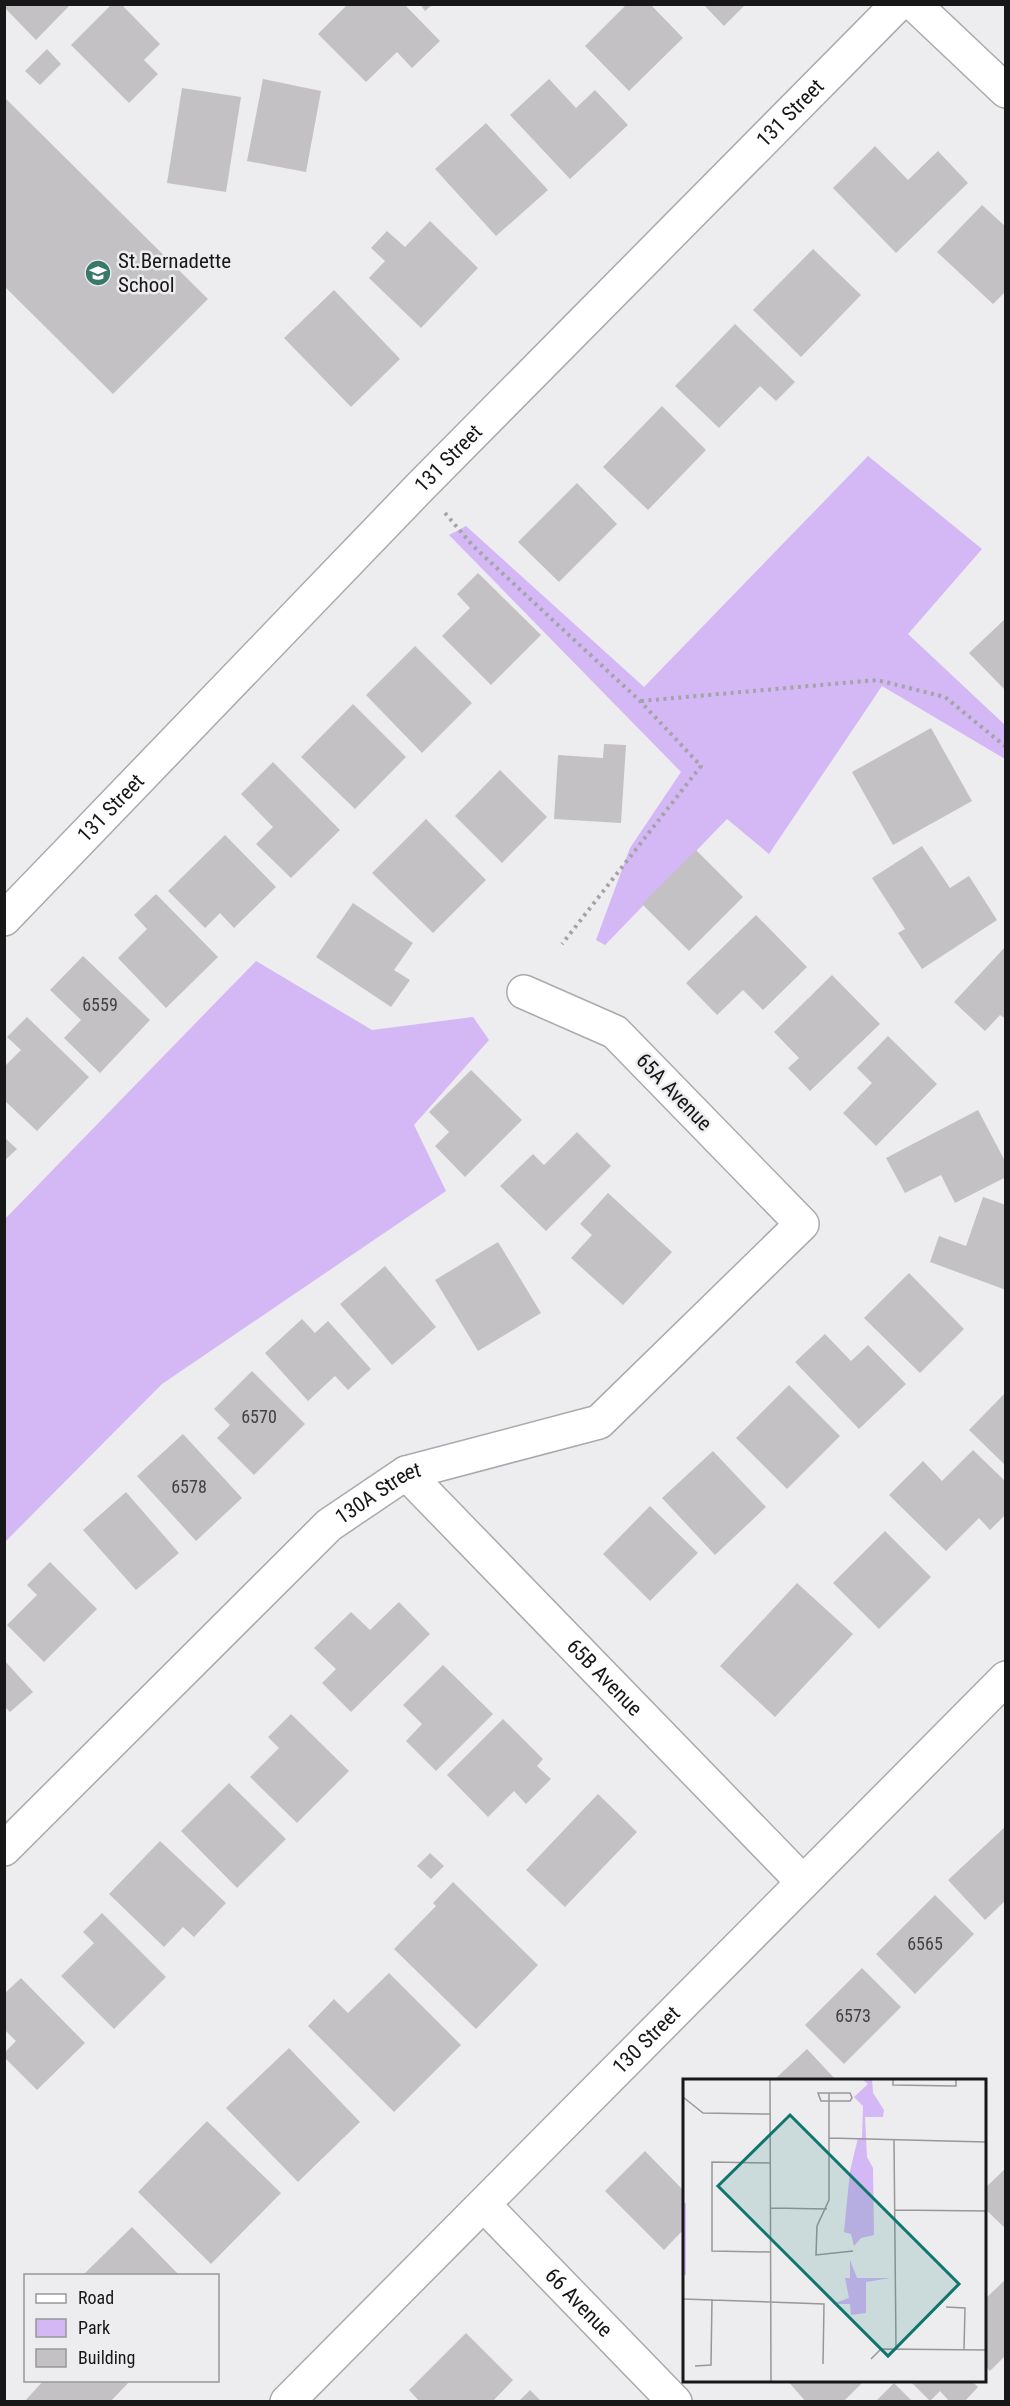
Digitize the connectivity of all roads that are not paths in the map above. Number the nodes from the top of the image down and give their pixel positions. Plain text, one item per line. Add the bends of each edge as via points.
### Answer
1 (898, 4) edge
2 (914, 4) edge
3 (1005, 91) edge
4 (4, 919) edge
5 (524, 992) dead end
6 (802, 1224) joint
7 (406, 1473) junction
8 (1005, 1678) edge
9 (4, 1849) edge
10 (802, 1881) junction
11 (484, 2205) junction
12 (287, 2402) edge
13 (675, 2402) edge

1 - 4 street, 131 Street via 422,486
2 - 3 street
5 - 6 street, 65A Avenue via 615,1032
6 - 7 street, 130A Street via 599,1422
7 - 9 street, 130A Street via 329,1525
7 - 10 street, 65B Avenue
8 - 10 street, 130 Street
10 - 11 street, 130 Street
11 - 12 street, 130 Street
11 - 13 street, 66 Avenue

